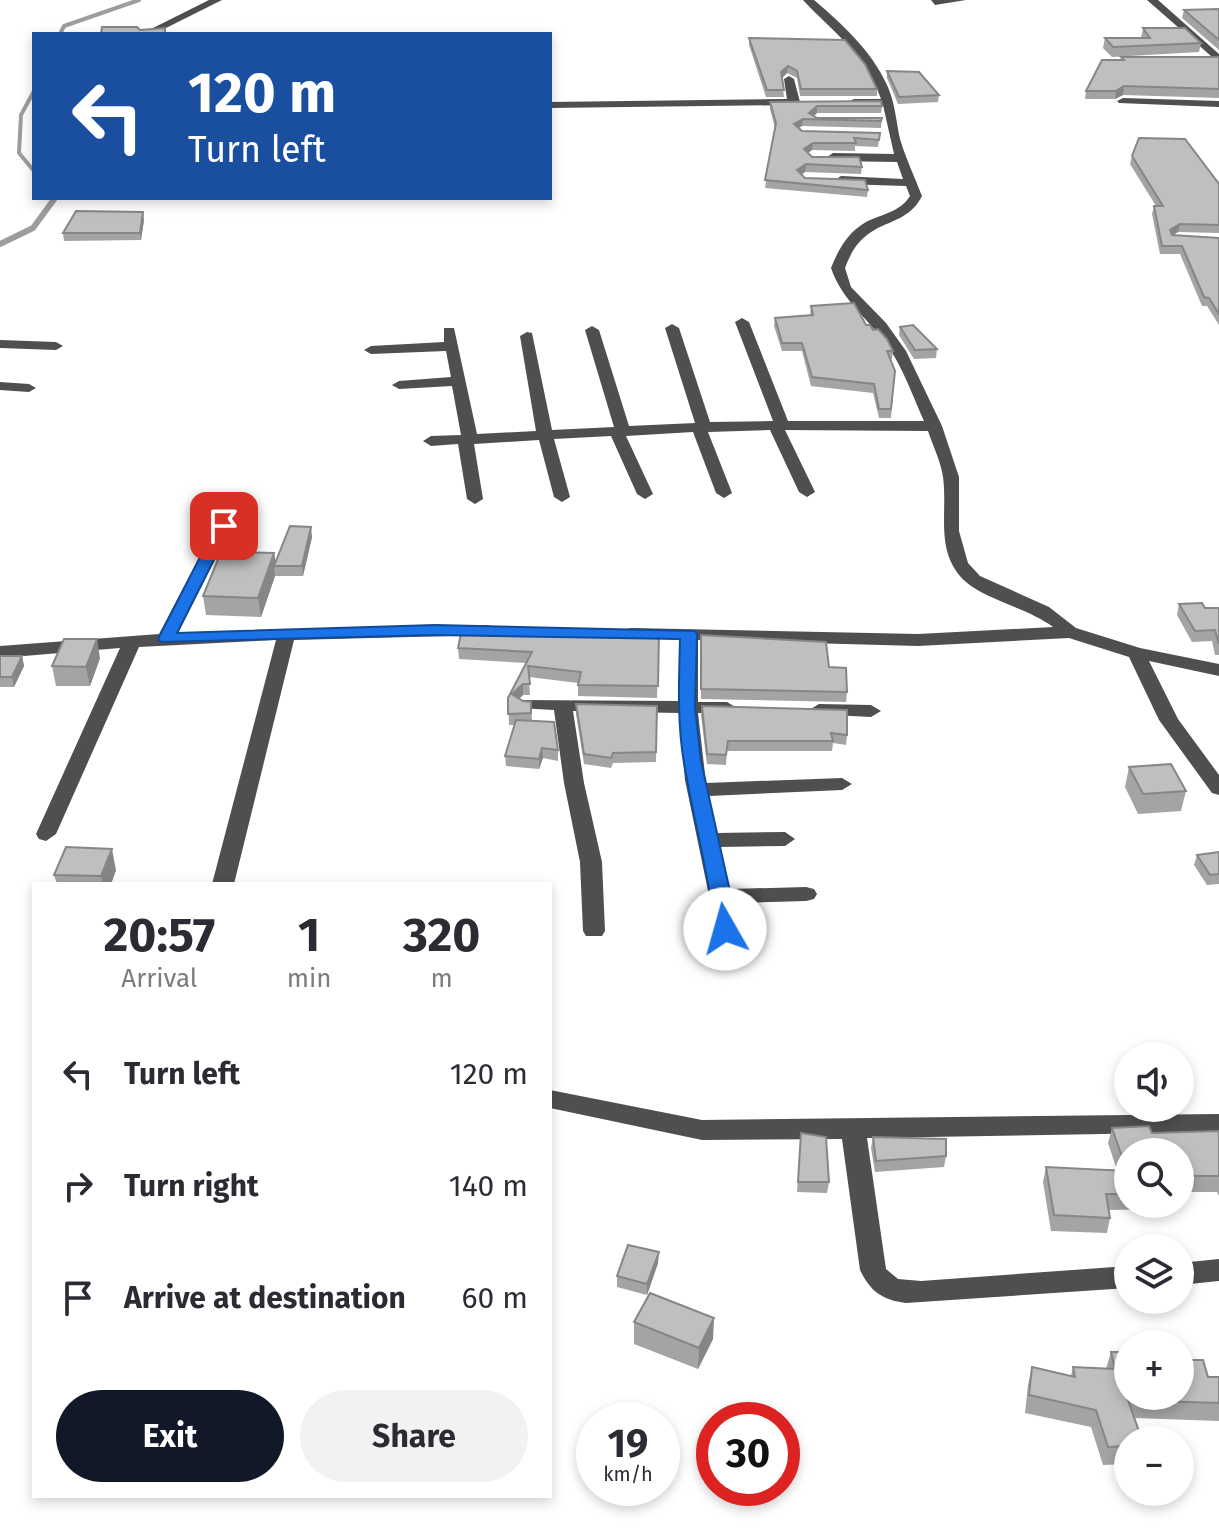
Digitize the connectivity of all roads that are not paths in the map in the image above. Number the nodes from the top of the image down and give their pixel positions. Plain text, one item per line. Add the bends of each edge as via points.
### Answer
1 (217, 0) edge
2 (808, 0) edge
3 (961, 0) edge
4 (1152, 0) edge
5 (935, 2) edge
6 (150, 32) edge
7 (1214, 57) edge
8 (789, 79) dead end
9 (1123, 101) dead end
10 (842, 102) edge
11 (888, 102) junction
12 (1219, 104) edge
13 (552, 105) edge
14 (826, 157) edge
15 (901, 158) junction
16 (831, 180) edge
17 (913, 183) junction
18 (742, 322) dead end
19 (672, 328) dead end
20 (592, 330) dead end
21 (527, 336) dead end
22 (0, 344) edge
23 (56, 346) dead end
24 (371, 350) dead end
25 (459, 381) junction
26 (399, 385) dead end
27 (0, 386) edge
28 (29, 388) dead end
29 (779, 425) junction
30 (934, 426) junction
31 (701, 428) junction
32 (620, 432) junction
33 (545, 435) junction
34 (468, 439) junction
35 (431, 441) dead end
36 (807, 492) dead end
37 (724, 493) dead end
38 (645, 494) dead end
39 (562, 497) dead end
40 (475, 499) dead end
41 (224, 526) dead end
42 (499, 630) edge
43 (1070, 632) junction
44 (611, 633) edge
45 (689, 634) junction
46 (286, 635) junction
47 (166, 639) junction
48 (132, 641) junction
49 (0, 652) edge
50 (1136, 653) junction
51 (1219, 670) edge
52 (525, 704) edge
53 (563, 705) junction
54 (686, 707) junction
55 (750, 709) edge
56 (796, 710) edge
57 (871, 711) dead end
58 (842, 784) dead end
59 (1219, 789) edge
60 (698, 790) junction
61 (46, 834) dead end
62 (785, 839) dead end
63 (709, 840) junction
64 (224, 882) edge
65 (806, 894) dead end
66 (721, 896) junction
67 (725, 929) dead end
68 (594, 931) dead end
69 (552, 1099) edge
70 (1219, 1123) edge
71 (854, 1132) junction
72 (1219, 1270) edge
73 (1194, 1273) edge
74 (1114, 1278) edge

1 - 6 street
2 - 11 street via 853,41 875,71
3 - 5 street
4 - 7 street
8 - 13 street via 799,102
9 - 12 street
10 - 11 street
11 - 15 street via 886,127
14 - 15 street
15 - 17 street
16 - 17 street
17 - 30 street via 914,203 860,232 838,268 850,295 899,351
18 - 29 street
19 - 31 street
20 - 32 street
21 - 33 street
22 - 23 street
24 - 25 street via 450,338
25 - 26 street
25 - 34 street
27 - 28 street
29 - 30 street
29 - 31 street
29 - 36 street
30 - 43 street via 951,477 951,531 960,564 974,580 1043,611
31 - 32 street
31 - 37 street
32 - 33 street
32 - 38 street
33 - 34 street
33 - 39 street
34 - 35 street
34 - 40 street
41 - 47 street
42 - 46 street
43 - 45 street via 918,640
43 - 50 street
44 - 45 street
45 - 54 street
46 - 47 street
46 - 64 street
47 - 48 street
48 - 49 street
48 - 61 street
50 - 51 street
50 - 59 street via 1169,720
52 - 53 street
53 - 54 street
53 - 68 street via 591,862
54 - 55 street
54 - 60 street
56 - 57 street
58 - 60 street
60 - 63 street
62 - 63 street
63 - 66 street
65 - 66 street
66 - 67 street
69 - 71 street via 702,1130
70 - 71 street
71 - 74 street via 873,1270 889,1288 921,1292
72 - 73 street

